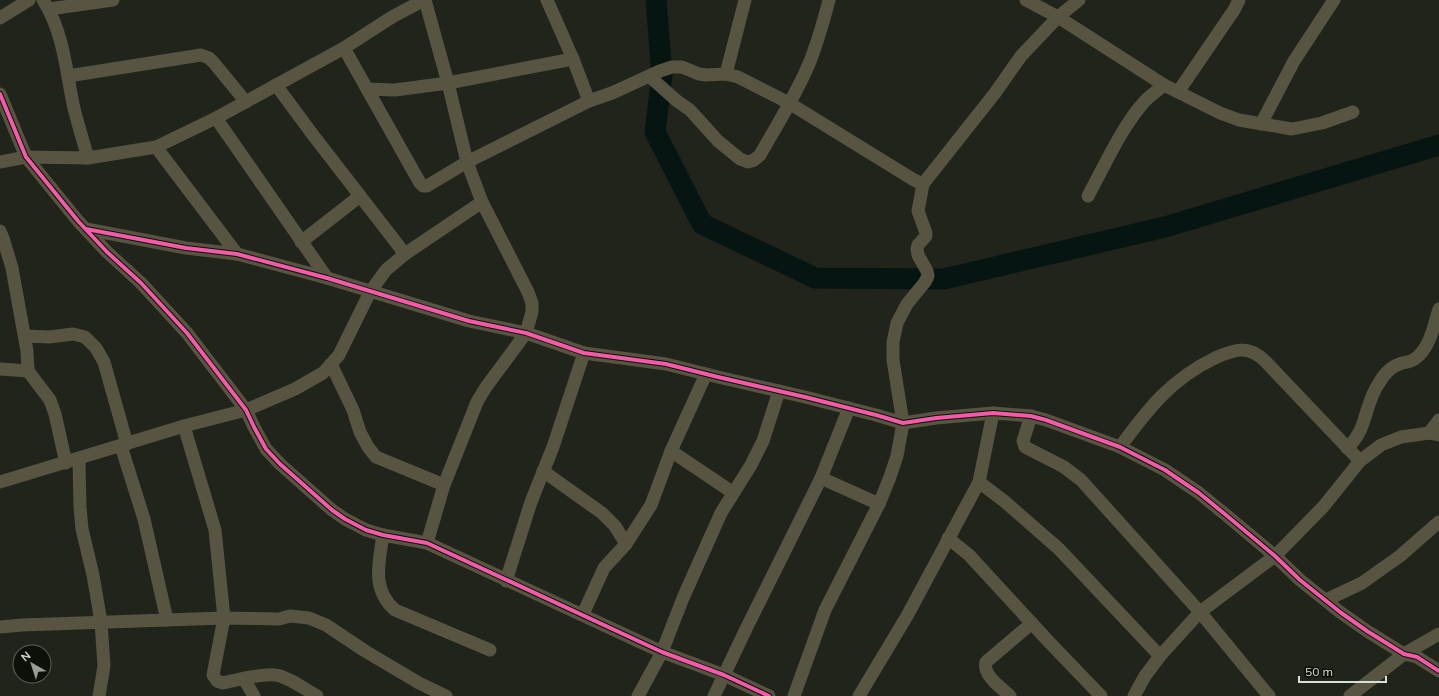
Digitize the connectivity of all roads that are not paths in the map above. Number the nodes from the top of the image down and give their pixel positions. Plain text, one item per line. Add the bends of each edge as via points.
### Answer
1 (29, 0) edge
2 (113, 0) edge
3 (424, 0) edge
4 (547, 0) edge
5 (745, 0) edge
6 (828, 0) edge
7 (1026, 0) edge
8 (1079, 0) edge
9 (1239, 0) edge
10 (1334, 0) edge
11 (46, 4) edge
12 (1058, 17) junction
13 (0, 18) edge
14 (344, 48) junction
15 (573, 59) junction
16 (726, 74) junction
17 (68, 76) junction
18 (649, 76) junction
19 (448, 83) junction
20 (276, 85) junction
21 (1164, 85) junction
22 (367, 89) junction
23 (1178, 92) junction
24 (0, 94) edge
25 (246, 102) junction
26 (589, 102) junction
27 (789, 103) junction
28 (1353, 112) dead end
29 (216, 118) junction
30 (1261, 124) junction
31 (156, 147) junction
32 (26, 157) junction
33 (88, 158) junction
34 (0, 162) edge
35 (467, 162) junction
36 (923, 184) junction
37 (360, 196) junction
38 (1088, 196) dead end
39 (482, 202) junction
40 (86, 229) junction
41 (0, 231) edge
42 (301, 242) junction
43 (237, 254) junction
44 (405, 254) junction
45 (327, 278) junction
46 (370, 292) junction
47 (1439, 309) edge
48 (526, 333) junction
49 (25, 336) junction
50 (584, 353) junction
51 (331, 364) junction
52 (0, 369) edge
53 (28, 371) junction
54 (706, 374) junction
55 (779, 391) junction
56 (849, 408) junction
57 (246, 410) junction
58 (993, 413) junction
59 (1031, 416) junction
60 (1439, 420) edge
61 (903, 423) junction
62 (184, 426) junction
63 (1434, 434) edge
64 (124, 445) junction
65 (1120, 447) junction
66 (1347, 448) junction
67 (671, 451) junction
68 (79, 459) junction
69 (1360, 462) junction
70 (66, 463) junction
71 (543, 471) junction
72 (821, 478) junction
73 (0, 482) edge
74 (979, 482) junction
75 (444, 485) junction
76 (732, 492) junction
77 (878, 504) junction
78 (1439, 522) edge
79 (383, 535) junction
80 (948, 538) junction
81 (427, 543) junction
82 (626, 544) junction
83 (1276, 556) junction
84 (506, 580) junction
85 (1326, 600) junction
86 (1200, 612) junction
87 (583, 614) junction
88 (224, 618) junction
89 (167, 620) junction
90 (101, 622) junction
91 (1032, 623) junction
92 (0, 627) edge
93 (1439, 634) edge
94 (490, 650) dead end
95 (662, 652) junction
96 (1404, 654) junction
97 (1160, 656) junction
98 (1439, 672) edge
99 (724, 675) junction
100 (244, 679) junction
101 (98, 696) edge
102 (254, 696) edge
103 (317, 696) edge
104 (446, 696) edge
105 (638, 696) edge
106 (714, 696) edge
107 (769, 696) edge
108 (794, 696) edge
109 (859, 696) edge
110 (1010, 696) edge
111 (1101, 696) edge
112 (1134, 696) edge
113 (1269, 696) edge
114 (1350, 696) edge

1 - 13 street
2 - 11 street
3 - 14 street
3 - 19 street
4 - 15 street
5 - 16 street
6 - 27 street via 823,25 810,60
7 - 12 street
8 - 12 street
9 - 23 street
10 - 30 street via 1294,61
11 - 17 street via 61,44
12 - 21 street
12 - 36 street via 1021,56
14 - 20 street
14 - 22 street
15 - 19 street
15 - 26 street
16 - 18 street via 706,75 682,67 672,67
16 - 27 street via 738,77
17 - 25 street via 201,55 214,63
17 - 33 street
18 - 26 street
18 - 27 street via 690,110 718,141 740,159 748,162 760,156
19 - 22 street via 395,90
19 - 35 street
20 - 25 street
20 - 37 street
21 - 23 street
21 - 38 street via 1136,112
22 - 35 street via 424,186
23 - 30 street via 1220,113
24 - 32 street
25 - 29 street
26 - 35 street
27 - 36 street
28 - 30 street via 1292,129
29 - 31 street
29 - 42 street
31 - 33 street
31 - 43 street
32 - 33 street
32 - 34 street
32 - 40 street
35 - 39 street
36 - 61 street via 918,211 926,236 917,249 928,276 907,304 897,323 893,342 893,360
37 - 42 street
37 - 44 street
39 - 44 street
39 - 48 street via 532,303
40 - 43 street via 186,248
40 - 57 street via 187,333
41 - 49 street via 12,268
42 - 45 street
43 - 45 street
44 - 46 street via 386,270
45 - 46 street
46 - 48 street via 469,321
46 - 51 street via 339,355
47 - 66 street via 1424,350 1410,362 1392,367 1378,383 1360,433
48 - 50 street
48 - 75 street via 477,402
49 - 53 street
49 - 64 street via 73,334 85,337 96,348 104,362
50 - 54 street via 666,364
50 - 71 street
51 - 57 street via 323,372 294,389
51 - 75 street via 353,410 360,432 376,457
52 - 53 street
53 - 70 street via 50,400
54 - 55 street
54 - 67 street
55 - 56 street
55 - 76 street via 763,441 751,465
56 - 61 street
56 - 72 street
57 - 62 street
57 - 79 street via 266,448 280,464 345,519
58 - 59 street
58 - 61 street
58 - 74 street
59 - 65 street
59 - 86 street via 1023,441 1025,447 1064,467 1081,480
60 - 63 street
61 - 77 street via 897,456
62 - 64 street
62 - 88 street via 214,525
63 - 69 street via 1401,437 1381,445
64 - 68 street
64 - 89 street
65 - 66 street via 1137,423 1182,377 1200,365 1231,351 1245,350 1257,354 1265,361
65 - 83 street via 1165,470 1199,493
66 - 69 street
67 - 76 street
67 - 82 street via 652,505
68 - 70 street
68 - 90 street via 82,529
69 - 83 street via 1323,507
70 - 73 street
71 - 82 street via 602,513 615,526
71 - 84 street
72 - 77 street
72 - 99 street
74 - 80 street
74 - 97 street via 1059,549
75 - 81 street
76 - 95 street via 720,512
77 - 108 street via 825,610
78 - 85 street via 1400,556 1368,578
79 - 81 street
79 - 94 street via 378,570 383,596 389,604 395,610
80 - 91 street via 968,555
80 - 109 street via 907,616
81 - 84 street
82 - 87 street via 604,568
83 - 85 street via 1300,580
83 - 86 street
84 - 87 street
85 - 96 street via 1367,631
86 - 97 street
86 - 113 street
87 - 95 street
88 - 89 street
88 - 100 street via 213,675 223,683
88 - 104 street via 309,618 326,625 419,683
89 - 90 street
90 - 92 street
90 - 101 street via 104,666
91 - 110 street via 986,662 986,671
91 - 111 street
93 - 96 street
95 - 99 street
95 - 105 street
96 - 98 street via 1417,657
96 - 114 street
97 - 112 street
99 - 106 street
99 - 107 street
100 - 102 street
100 - 103 street via 276,675

